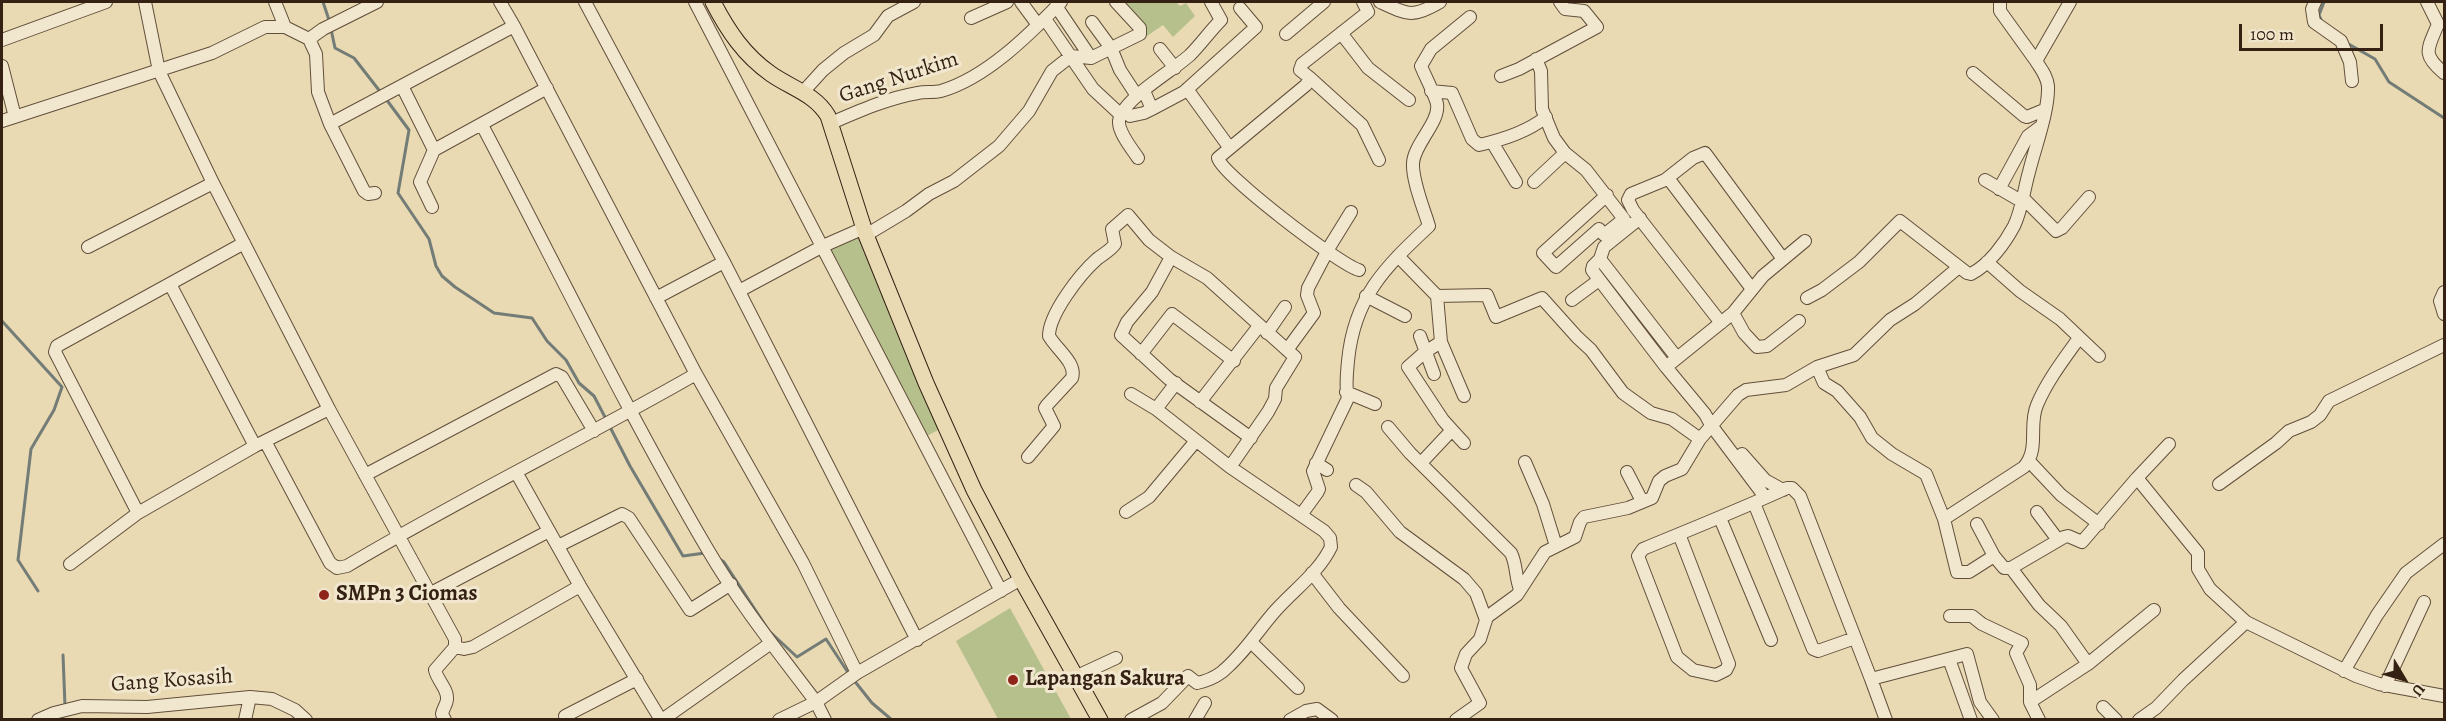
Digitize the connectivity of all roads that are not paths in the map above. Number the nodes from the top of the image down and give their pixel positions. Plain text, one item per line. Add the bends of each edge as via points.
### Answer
1 (106, 2) edge
2 (145, 2) edge
3 (275, 2) edge
4 (377, 2) edge
5 (500, 2) edge
6 (585, 2) edge
7 (695, 2) edge
8 (713, 2) edge
9 (914, 2) edge
10 (1007, 2) edge
11 (1021, 2) edge
12 (1211, 2) edge
13 (1324, 2) edge
14 (1440, 2) edge
15 (1560, 2) edge
16 (2000, 2) edge
17 (2070, 2) edge
18 (2315, 2) edge
19 (2427, 2) edge
20 (1121, 3) edge
21 (1058, 4) edge
22 (1365, 7) edge
23 (1240, 8) dead end
24 (1470, 17) dead end
25 (971, 18) dead end
26 (1041, 22) junction
27 (1092, 22) dead end
28 (2441, 23) edge
29 (514, 26) junction
30 (285, 27) junction
31 (1341, 33) junction
32 (1286, 34) dead end
33 (309, 39) junction
34 (2, 40) edge
35 (1111, 48) junction
36 (1160, 49) dead end
37 (1071, 56) junction
38 (1090, 58) junction
39 (1536, 59) junction
40 (2036, 61) junction
41 (2, 66) edge
42 (1175, 68) junction
43 (159, 71) junction
44 (1972, 73) dead end
45 (2445, 73) edge
46 (1501, 76) dead end
47 (1310, 78) junction
48 (2352, 81) dead end
49 (402, 86) junction
50 (547, 88) junction
51 (1187, 89) junction
52 (1431, 91) junction
53 (803, 92) junction
54 (1140, 93) junction
55 (1409, 100) dead end
56 (1152, 109) junction
57 (2044, 110) junction
58 (1123, 113) junction
59 (15, 117) junction
60 (1546, 117) junction
61 (2, 121) edge
62 (831, 123) junction
63 (330, 124) junction
64 (482, 125) junction
65 (2040, 127) junction
66 (1492, 142) junction
67 (1229, 147) junction
68 (434, 150) junction
69 (1565, 153) junction
70 (1138, 158) dead end
71 (1379, 160) dead end
72 (1668, 178) junction
73 (1985, 180) dead end
74 (1516, 182) dead end
75 (1534, 182) dead end
76 (213, 183) junction
77 (1999, 189) junction
78 (375, 193) dead end
79 (1607, 195) junction
80 (2088, 196) dead end
81 (2022, 199) junction
82 (432, 207) dead end
83 (1351, 212) dead end
84 (1640, 219) junction
85 (865, 231) junction
86 (1805, 241) dead end
87 (244, 243) junction
88 (823, 246) junction
89 (88, 247) dead end
90 (1328, 252) junction
91 (1398, 256) junction
92 (1171, 257) junction
93 (1600, 259) junction
94 (1783, 259) junction
95 (724, 261) junction
96 (1987, 262) junction
97 (1959, 267) junction
98 (1359, 270) dead end
99 (1599, 280) junction
100 (170, 284) junction
101 (1752, 289) junction
102 (739, 291) junction
103 (2445, 292) edge
104 (1366, 296) junction
105 (1437, 296) junction
106 (656, 298) junction
107 (1807, 298) dead end
108 (1572, 300) dead end
109 (1285, 307) dead end
110 (1733, 313) junction
111 (2445, 314) edge
112 (1405, 316) dead end
113 (1799, 321) dead end
114 (1721, 323) junction
115 (1263, 330) junction
116 (1420, 336) dead end
117 (2079, 338) junction
118 (1441, 342) junction
119 (2445, 345) edge
120 (1287, 350) junction
121 (1425, 352) junction
122 (1141, 354) junction
123 (2098, 356) dead end
124 (1677, 358) junction
125 (1234, 361) junction
126 (1666, 367) junction
127 (1817, 367) junction
128 (696, 374) junction
129 (1434, 374) dead end
130 (1176, 383) junction
131 (1346, 392) junction
132 (1131, 394) dead end
133 (1464, 396) dead end
134 (1200, 402) junction
135 (1375, 404) dead end
136 (329, 409) junction
137 (1156, 409) junction
138 (632, 411) junction
139 (1711, 420) junction
140 (604, 426) junction
141 (1388, 427) dead end
142 (1452, 430) junction
143 (1251, 438) junction
144 (1700, 439) junction
145 (1195, 442) junction
146 (260, 443) junction
147 (1464, 443) dead end
148 (2169, 444) dead end
149 (1028, 457) dead end
150 (2029, 461) junction
151 (1525, 462) dead end
152 (1316, 463) junction
153 (1421, 463) junction
154 (1230, 467) junction
155 (1327, 470) dead end
156 (516, 471) junction
157 (1627, 472) dead end
158 (365, 475) junction
159 (2137, 478) junction
160 (2219, 484) dead end
161 (1356, 485) dead end
162 (1783, 490) junction
163 (1760, 500) junction
164 (1642, 501) junction
165 (1126, 512) dead end
166 (2037, 512) dead end
167 (138, 513) junction
168 (1301, 515) junction
169 (1720, 518) junction
170 (1944, 519) junction
171 (1977, 524) dead end
172 (2099, 524) junction
173 (549, 531) junction
174 (1679, 534) junction
175 (398, 536) junction
176 (2058, 540) junction
177 (2445, 544) edge
178 (558, 546) junction
179 (1556, 546) junction
180 (1994, 556) junction
181 (70, 564) dead end
182 (2011, 568) junction
183 (1312, 573) junction
184 (1021, 579) junction
185 (731, 584) junction
186 (580, 586) junction
187 (1520, 589) junction
188 (1001, 591) junction
189 (431, 593) junction
190 (2424, 602) dead end
191 (2154, 610) dead end
192 (1950, 616) dead end
193 (1486, 620) junction
194 (2246, 622) junction
195 (1856, 638) junction
196 (917, 640) junction
197 (1771, 640) dead end
198 (1251, 642) junction
199 (771, 643) junction
200 (455, 646) junction
201 (1116, 658) dead end
202 (1948, 659) junction
203 (2088, 664) junction
204 (2344, 671) junction
205 (853, 676) junction
206 (1403, 676) dead end
207 (1075, 677) junction
208 (637, 679) junction
209 (1871, 679) junction
210 (2385, 686) junction
211 (1298, 688) dead end
212 (2445, 696) edge
213 (250, 697) junction
214 (816, 702) junction
215 (2030, 702) junction
216 (1205, 703) dead end
217 (124, 706) junction
218 (1983, 707) junction
219 (2103, 707) dead end
220 (72, 713) edge
221 (565, 716) dead end
222 (1970, 717) edge
223 (38, 720) edge
224 (129, 720) edge
225 (245, 720) edge
226 (306, 720) edge
227 (445, 720) edge
228 (662, 720) edge
229 (779, 720) edge
230 (825, 720) edge
231 (1100, 720) edge
232 (1131, 720) edge
233 (1195, 720) edge
234 (1290, 720) edge
235 (1332, 720) edge
236 (1456, 720) edge
237 (1886, 720) edge
238 (1993, 720) edge
239 (2039, 720) edge
240 (2116, 720) edge
241 (2139, 720) edge

1 - 34 street
2 - 43 street
3 - 30 street
4 - 33 street
5 - 29 street
6 - 95 street
7 - 88 street
8 - 53 main road via 732,37 749,57
9 - 53 street via 888,16 874,34 830,64
10 - 25 street
11 - 26 street
12 - 42 street via 1221,20
13 - 32 street
14 - 22 street via 1412,14 1380,2
15 - 39 street via 1565,9 1584,11 1597,27
16 - 40 street via 2000,11
17 - 40 street
18 - 48 street via 2314,22 2340,41 2350,62
19 - 28 street
20 - 35 street via 1140,28 1140,34
21 - 26 street, Gang Nurkim
21 - 38 street
22 - 31 street
23 - 51 street via 1256,27
24 - 52 street via 1424,58 1421,66
26 - 37 street
26 - 62 street, Gang Nurkim via 971,78 939,91 881,103
27 - 35 street
28 - 45 street via 2427,51 2430,61
29 - 49 street
29 - 50 street
30 - 33 street
30 - 43 street via 265,27 212,53
31 - 47 street via 1302,64 1300,70
31 - 55 street via 1368,68
33 - 63 street via 316,54 318,92
35 - 38 street
35 - 54 street via 1120,70
36 - 42 street
37 - 38 street
37 - 58 street via 1092,89
37 - 85 street via 1052,71 1029,111 999,146 906,212
39 - 46 street
39 - 60 street
40 - 57 street via 2048,83
41 - 59 street
42 - 54 street
43 - 59 street
43 - 76 street
44 - 57 street via 2024,116
47 - 67 street
47 - 71 street via 1362,125
49 - 63 street
49 - 68 street
50 - 64 street
50 - 106 street
51 - 56 street
51 - 67 street
52 - 66 street via 1452,93 1475,143
52 - 91 street via 1436,114 1413,163 1428,226
53 - 62 main road via 821,106
54 - 56 street
54 - 58 street
56 - 58 street via 1135,116
57 - 65 street
58 - 70 street via 1119,125
59 - 61 street
60 - 66 street
60 - 69 street
62 - 85 main road
63 - 78 street via 364,191
64 - 68 street
64 - 138 street
65 - 77 street via 2028,136
65 - 81 street
66 - 74 street
67 - 90 street via 1218,158 1221,165
68 - 82 street via 420,182
69 - 75 street
69 - 79 street
72 - 84 street via 1631,194 1628,201
72 - 94 street via 1706,153
72 - 101 street
73 - 77 street
76 - 87 street
76 - 89 street
77 - 81 street
79 - 79 street via 1624,219 1604,235 1599,229 1556,267 1543,253
80 - 81 street via 2056,231
81 - 96 street via 2015,224
83 - 90 street
84 - 93 street via 1604,247
84 - 114 street
85 - 88 street
85 - 184 main road via 926,383 974,490
86 - 94 street
87 - 100 street
87 - 136 street
88 - 102 street
88 - 188 street
90 - 98 street
90 - 120 street via 1308,288 1314,313
91 - 104 street
91 - 105 street
92 - 115 street via 1207,278
92 - 122 street via 1152,292 1121,330 1123,338
92 - 149 street via 1129,215 1114,227 1115,244 1088,268 1053,319 1049,336 1074,373 1045,408 1054,426
93 - 99 street via 1592,268
93 - 124 street
94 - 101 street
95 - 102 street
95 - 106 street
96 - 97 street via 1971,274
96 - 117 street
97 - 107 street via 1900,221 1859,262
97 - 127 street via 1890,320 1854,355
99 - 108 street
99 - 126 street
100 - 146 street
100 - 167 street via 62,342 55,350
101 - 110 street
102 - 196 street
103 - 111 street via 2440,301
104 - 112 street
104 - 131 street via 1353,332
105 - 118 street
105 - 144 street via 1487,295 1496,317 1542,298 1591,350 1623,393
106 - 128 street
109 - 115 street
110 - 113 street via 1743,333 1757,347 1767,346
110 - 114 street
114 - 124 street
115 - 120 street
115 - 125 street
116 - 121 street
117 - 123 street
117 - 150 street via 2036,405
118 - 121 street
118 - 133 street
119 - 160 street via 2329,401 2311,422 2292,429
120 - 143 street via 1295,359
121 - 129 street
121 - 142 street via 1408,367
122 - 125 street via 1172,314
122 - 130 street
124 - 126 street
125 - 134 street
126 - 139 street
127 - 139 street via 1786,384 1742,392
127 - 170 street via 1824,383 1860,417 1872,438 1926,474
128 - 138 street
128 - 205 street via 803,563
130 - 134 street
130 - 137 street
131 - 135 street
131 - 152 street via 1348,398
132 - 137 street
134 - 143 street
136 - 146 street
136 - 158 street
137 - 145 street
138 - 140 street
138 - 185 street via 709,552
139 - 144 street
139 - 162 street via 1759,474
139 - 163 street
140 - 156 street
140 - 158 street via 556,374
141 - 153 street
142 - 147 street
142 - 153 street
143 - 154 street
144 - 164 street via 1682,469 1662,478 1652,498
145 - 154 street
145 - 165 street via 1149,497
146 - 167 street
146 - 175 street via 332,565 347,566
148 - 159 street
150 - 170 street
150 - 172 street via 2061,495
151 - 179 street
152 - 155 street
152 - 168 street via 1313,471 1319,489
153 - 187 street via 1511,553
154 - 168 street
156 - 173 street
156 - 175 street
157 - 164 street
158 - 175 street
159 - 172 street
159 - 194 street via 2198,553 2198,569 2210,589
161 - 193 street via 1400,532 1464,579 1476,593
162 - 163 street
162 - 195 street via 1792,488 1800,496
163 - 169 street
163 - 195 street via 1813,649 1818,651
164 - 179 street via 1628,508 1584,517 1575,537
166 - 176 street
167 - 181 street
168 - 183 street via 1330,538 1328,554
169 - 174 street
169 - 197 street
170 - 180 street via 1957,572 1968,572
171 - 180 street
172 - 176 street via 2082,542 2068,536
173 - 178 street
173 - 189 street
174 - 174 street via 1643,549 1638,556 1677,657 1693,670 1720,674 1728,668 1728,661
175 - 189 street
176 - 182 street
177 - 204 street via 2406,573
178 - 185 street via 622,514 629,518 690,610
178 - 186 street
179 - 187 street via 1545,552
180 - 182 street via 2004,568
182 - 203 street
183 - 198 street
183 - 206 street
184 - 188 street
184 - 207 main road
185 - 199 street
186 - 200 street via 473,647
186 - 208 street
187 - 193 street
188 - 196 street
189 - 200 street
190 - 210 street
191 - 203 street
192 - 215 street via 1972,616 2022,643 2016,652 2030,685
193 - 236 street via 1480,639 1466,654 1461,668 1480,703
194 - 204 street
194 - 241 street
195 - 209 street
196 - 205 street
198 - 211 street
198 - 232 street via 1217,675 1197,683 1188,676 1162,702
199 - 214 street
199 - 228 street
200 - 227 street via 435,670 447,693 442,714
201 - 207 street
202 - 209 street
202 - 218 street via 1966,654
202 - 222 street
203 - 215 street
204 - 210 street
205 - 214 street
207 - 231 main road
208 - 221 street
208 - 228 street
209 - 237 street
210 - 212 street
213 - 217 street, Gang Kosasih via 154,707
213 - 225 street
213 - 226 street, Gang Kosasih via 272,699
214 - 229 street
214 - 230 street
215 - 239 street
216 - 233 street
217 - 220 street, Gang Kosasih
217 - 224 street
218 - 222 street
218 - 238 street
219 - 240 street
220 - 223 street, Gang Kosasih
234 - 235 street via 1317,709

